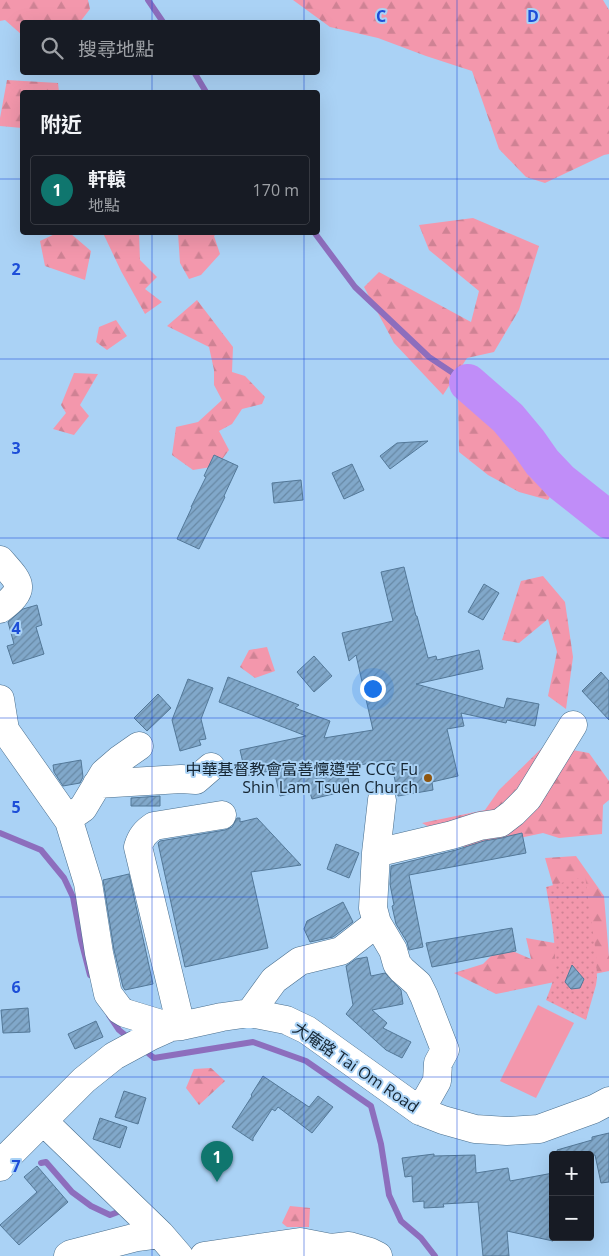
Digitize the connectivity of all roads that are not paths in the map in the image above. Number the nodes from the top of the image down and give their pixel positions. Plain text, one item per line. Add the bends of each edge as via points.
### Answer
1 (0, 560) edge
2 (0, 609) edge
3 (0, 699) edge
4 (573, 725) dead end
5 (139, 746) dead end
6 (211, 767) dead end
7 (97, 784) junction
8 (382, 800) dead end
9 (222, 815) dead end
10 (69, 820) junction
11 (376, 854) junction
12 (377, 923) junction
13 (250, 1014) junction
14 (168, 1029) junction
15 (609, 1101) edge
16 (420, 1111) junction
17 (43, 1121) junction
18 (0, 1167) edge
19 (160, 1234) junction
20 (68, 1256) edge
21 (179, 1256) edge
22 (204, 1256) edge
23 (378, 1256) edge

1 - 2 street via 17,580 19,588 12,600
3 - 10 street via 5,730
4 - 11 street via 528,798 500,823
5 - 7 street via 104,773
6 - 7 street via 196,780
7 - 10 street via 83,808
8 - 11 street
9 - 14 street via 154,826 141,837 138,847
10 - 14 street via 88,883 98,953 108,994 120,1010
11 - 12 street via 374,908
12 - 13 street via 341,951 300,961 274,980
12 - 16 street via 393,950 397,964 418,984 445,1050 438,1063 437,1081
13 - 14 street, 大庵路 Tai Om Road
13 - 16 street, 大庵路 Tai Om Road via 286,1020 307,1030
14 - 17 street, 大庵路 Tai Om Road via 114,1056 84,1080
15 - 16 street, 大庵路 Tai Om Road via 538,1129 507,1131 476,1129
17 - 18 street, 大庵路 Tai Om Road
17 - 19 street
19 - 20 street
19 - 21 street
22 - 23 street via 300,1242 331,1248 348,1246

